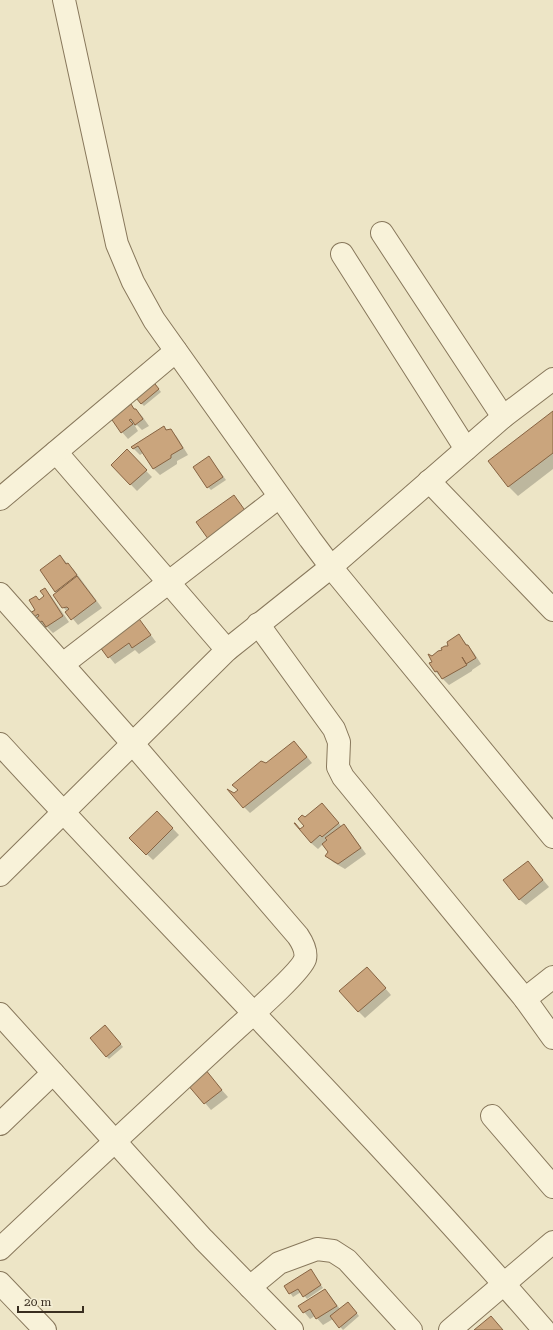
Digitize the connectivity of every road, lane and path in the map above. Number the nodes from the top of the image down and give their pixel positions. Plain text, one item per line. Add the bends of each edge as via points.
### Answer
1 (64, 0) edge
2 (382, 233) dead end
3 (342, 254) dead end
4 (176, 351) junction
5 (553, 379) edge
6 (503, 417) junction
7 (466, 449) junction
8 (56, 452) junction
9 (430, 481) junction
10 (279, 497) junction
11 (0, 499) edge
12 (331, 567) junction
13 (168, 582) junction
14 (0, 594) edge
15 (553, 610) edge
16 (258, 624) junction
17 (228, 650) junction
18 (63, 664) junction
19 (0, 744) edge
20 (133, 744) junction
21 (64, 813) junction
22 (553, 837) edge
23 (0, 875) edge
24 (553, 978) edge
25 (524, 999) junction
26 (254, 1012) junction
27 (0, 1014) edge
28 (553, 1038) edge
29 (53, 1073) junction
30 (492, 1116) dead end
31 (0, 1124) edge
32 (114, 1140) junction
33 (553, 1187) edge
34 (553, 1242) edge
35 (0, 1249) edge
36 (0, 1283) edge
37 (504, 1284) junction
38 (250, 1287) junction
39 (46, 1330) edge
40 (292, 1330) edge
41 (411, 1330) edge
42 (450, 1330) edge
43 (544, 1330) edge

1 - 4 street via 117,244 132,282
2 - 6 street
3 - 7 street
4 - 8 street
4 - 10 street
5 - 6 street
6 - 7 street
7 - 9 street
8 - 11 street
8 - 13 street
9 - 12 street
9 - 15 street
10 - 12 street
10 - 13 street
12 - 16 street
12 - 22 street
13 - 17 street
13 - 18 street
14 - 18 street
16 - 17 street
16 - 25 street via 334,729 339,742 338,767 343,777
17 - 20 street
18 - 20 street
19 - 21 street
20 - 21 street
20 - 26 street via 298,936 304,947 305,958 298,970
21 - 23 street
21 - 26 street
24 - 25 street
25 - 28 street
26 - 32 street
26 - 37 street
27 - 29 street
29 - 31 street
29 - 32 street
30 - 33 street
32 - 35 street
32 - 38 street via 202,1239
34 - 37 street
36 - 39 street
37 - 42 street
37 - 43 street
38 - 40 street
38 - 41 street via 279,1263 317,1249 333,1251 347,1260

